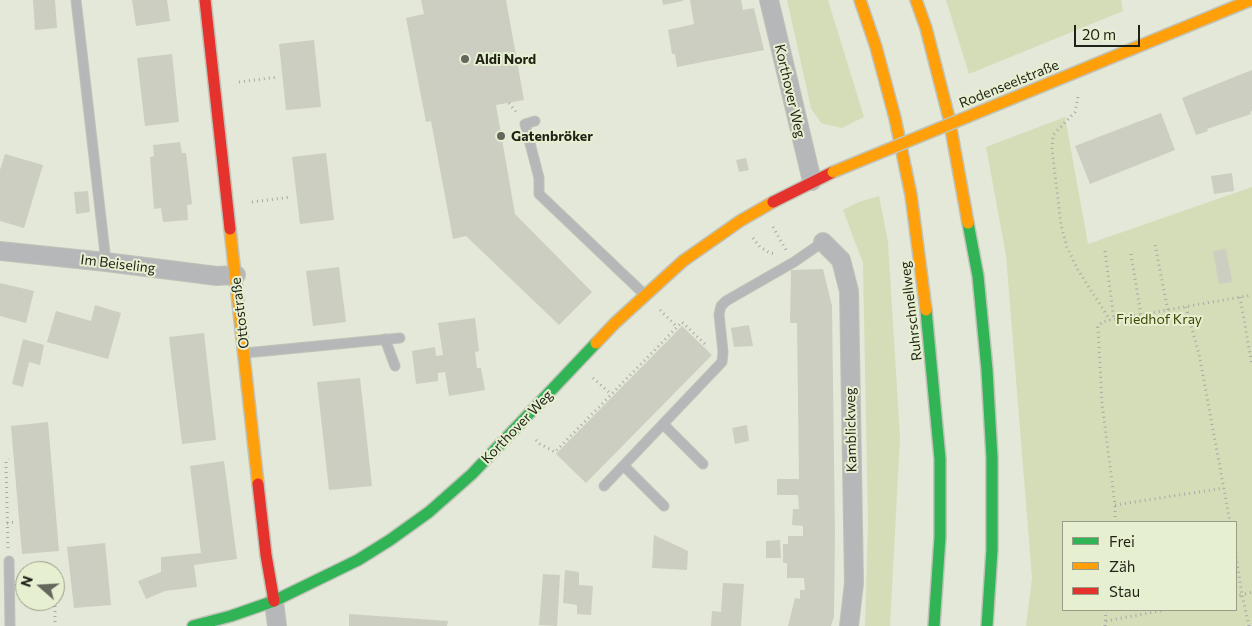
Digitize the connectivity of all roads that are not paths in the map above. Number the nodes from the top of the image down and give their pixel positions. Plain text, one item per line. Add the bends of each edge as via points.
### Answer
1 (76, 0) edge
2 (205, 0) edge
3 (769, 0) edge
4 (860, 0) edge
5 (916, 0) edge
6 (1247, 1) edge
7 (535, 121) dead end
8 (833, 172) joint
9 (812, 181) junction
10 (824, 242) joint
11 (0, 251) edge
12 (106, 262) junction
13 (236, 275) junction
14 (645, 295) junction
15 (400, 338) dead end
16 (385, 339) junction
17 (245, 353) junction
18 (395, 366) dead end
19 (663, 424) junction
20 (703, 464) dead end
21 (624, 466) junction
22 (604, 486) dead end
23 (664, 506) dead end
24 (9, 561) road end
25 (274, 601) junction
26 (10, 626) edge
27 (194, 626) edge
28 (277, 626) edge
29 (850, 626) edge
30 (934, 626) edge
31 (987, 626) edge

1 - 12 lane
2 - 13 main road, Ottostraße
3 - 9 street, Korthover Weg
4 - 30 main road, Ruhrschnellweg via 895,118 911,195 924,284 940,459 940,537
5 - 31 main road via 949,118 978,276 992,458 992,550
6 - 8 main road, Rodenseelstraße, bridge
7 - 14 lane via 525,124 540,194
8 - 9 main road, Korthover Weg
9 - 14 main road, Korthover Weg via 740,221 701,248
10 - 19 lane via 721,306 722,362
10 - 29 street, Kamblickweg via 841,260 849,291 854,583
11 - 12 street, Im Beiseling
12 - 13 street, Im Beiseling via 218,276
13 - 17 main road, Ottostraße
14 - 25 main road, Korthover Weg via 472,474 421,518 358,560
15 - 16 lane
16 - 17 lane
16 - 18 lane
17 - 25 main road, Ottostraße via 266,555
19 - 20 lane
19 - 21 lane
21 - 22 lane
21 - 23 lane
24 - 26 lane
25 - 27 main road, Korthover Weg
25 - 28 street, Ottostraße

